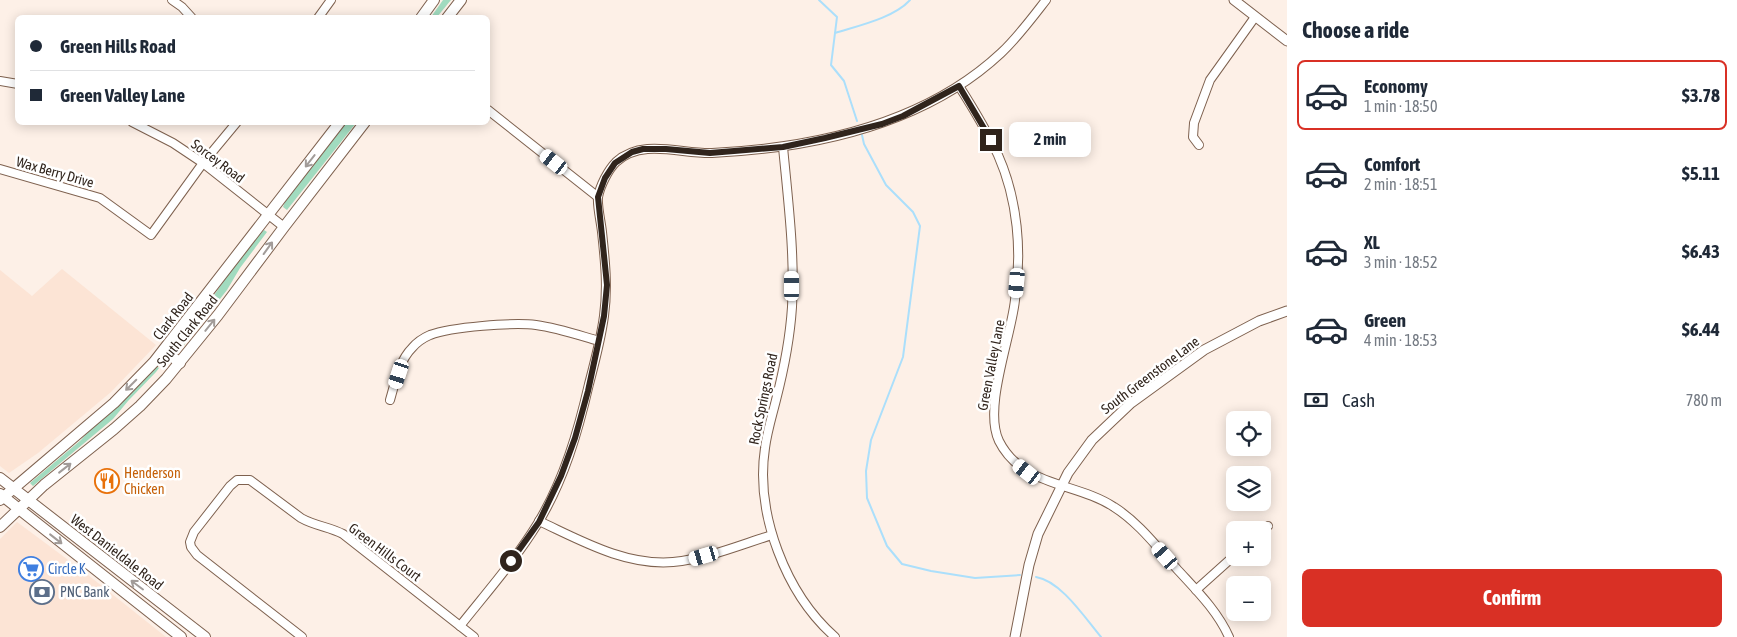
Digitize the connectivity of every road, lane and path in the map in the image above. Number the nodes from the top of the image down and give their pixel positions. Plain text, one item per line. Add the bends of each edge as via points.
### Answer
1 (172, 0) edge
2 (331, 0) edge
3 (434, 0) edge
4 (461, 0) edge
5 (1046, 0) edge
6 (1234, 0) edge
7 (189, 15) edge
8 (320, 15) edge
9 (423, 15) edge
10 (449, 15) edge
11 (1255, 17) junction
12 (1287, 41) edge
13 (0, 81) edge
14 (15, 84) edge
15 (959, 86) junction
16 (490, 112) edge
17 (138, 125) edge
18 (235, 125) edge
19 (338, 125) edge
20 (363, 125) edge
21 (1199, 145) dead end
22 (783, 147) junction
23 (203, 163) junction
24 (0, 169) edge
25 (598, 197) junction
26 (268, 215) junction
27 (284, 227) junction
28 (1287, 311) edge
29 (599, 341) junction
30 (164, 350) junction
31 (180, 363) junction
32 (390, 400) dead end
33 (0, 478) edge
34 (1061, 486) junction
35 (14, 488) junction
36 (1, 497) edge
37 (28, 500) junction
38 (18, 509) junction
39 (539, 522) junction
40 (0, 527) edge
41 (772, 534) junction
42 (1226, 563) edge
43 (121, 573) junction
44 (114, 585) junction
45 (1196, 590) junction
46 (182, 619) junction
47 (460, 626) junction
48 (177, 634) edge
49 (205, 637) edge
50 (302, 637) edge
51 (474, 637) edge
52 (835, 637) edge
53 (1015, 637) edge
54 (1228, 637) edge

1 - 7 street
2 - 8 street
3 - 9 main road
4 - 10 main road
5 - 15 street via 1002,52
6 - 11 street
11 - 12 street
11 - 21 street via 1210,80 1194,123 1193,137
13 - 14 street
15 - 22 street via 882,124
15 - 34 street, Green Valley Lane via 999,157 1011,198 1018,240 1016,300 994,403 995,430 1007,454 1017,464 1039,478
16 - 25 street
17 - 23 street, Sorcey Road
18 - 23 street
19 -> 26 main road, Clark Road
20 - 27 main road, South Clark Road
22 - 25 street via 710,153 643,149 615,163
22 - 41 street, Rock Springs Road via 792,305 789,338 764,459 764,490
23 - 24 street, Wax Berry Drive via 151,235 100,198
23 - 26 street, Sorcey Road
25 - 29 street via 607,285
26 - 27 street, Sorcey Road
26 - 30 main road, Clark Road
31 -> 27 main road, South Clark Road
28 - 34 street, South Greenstone Lane via 1204,350 1131,403 1092,440
29 - 32 street via 549,327 524,324 433,334 411,348
29 - 39 street via 569,458
30 - 31 main road
30 -> 35 main road, Clark Road via 114,403
37 -> 31 main road, South Clark Road via 140,406
33 - 35 main road, West Danieldale Road
34 - 45 street, Green Valley Lane via 1089,494 1115,507 1155,544
34 - 53 street, South Greenstone Lane via 1033,549
35 - 36 main road, Clark Road
35 - 37 main road, West Danieldale Road
36 - 38 main road, West Danieldale Road
37 - 38 main road, South Clark Road
37 - 43 main road, West Danieldale Road
38 - 40 main road, South Clark Road
38 -> 44 main road, West Danieldale Road
39 - 41 street via 615,554 653,563 694,559
39 - 47 street
41 - 52 street, Rock Springs Road via 796,591
42 - 45 street
43 - 44 main road
46 -> 43 main road, West Danieldale Road
44 - 48 main road, West Danieldale Road
45 - 54 street, Green Valley Lane
46 - 48 main road
46 - 49 main road, West Danieldale Road
47 - 50 street, Green Hills Court via 343,534 301,518 250,480 237,480 194,532 191,547
47 - 51 street, Green Hills Court

